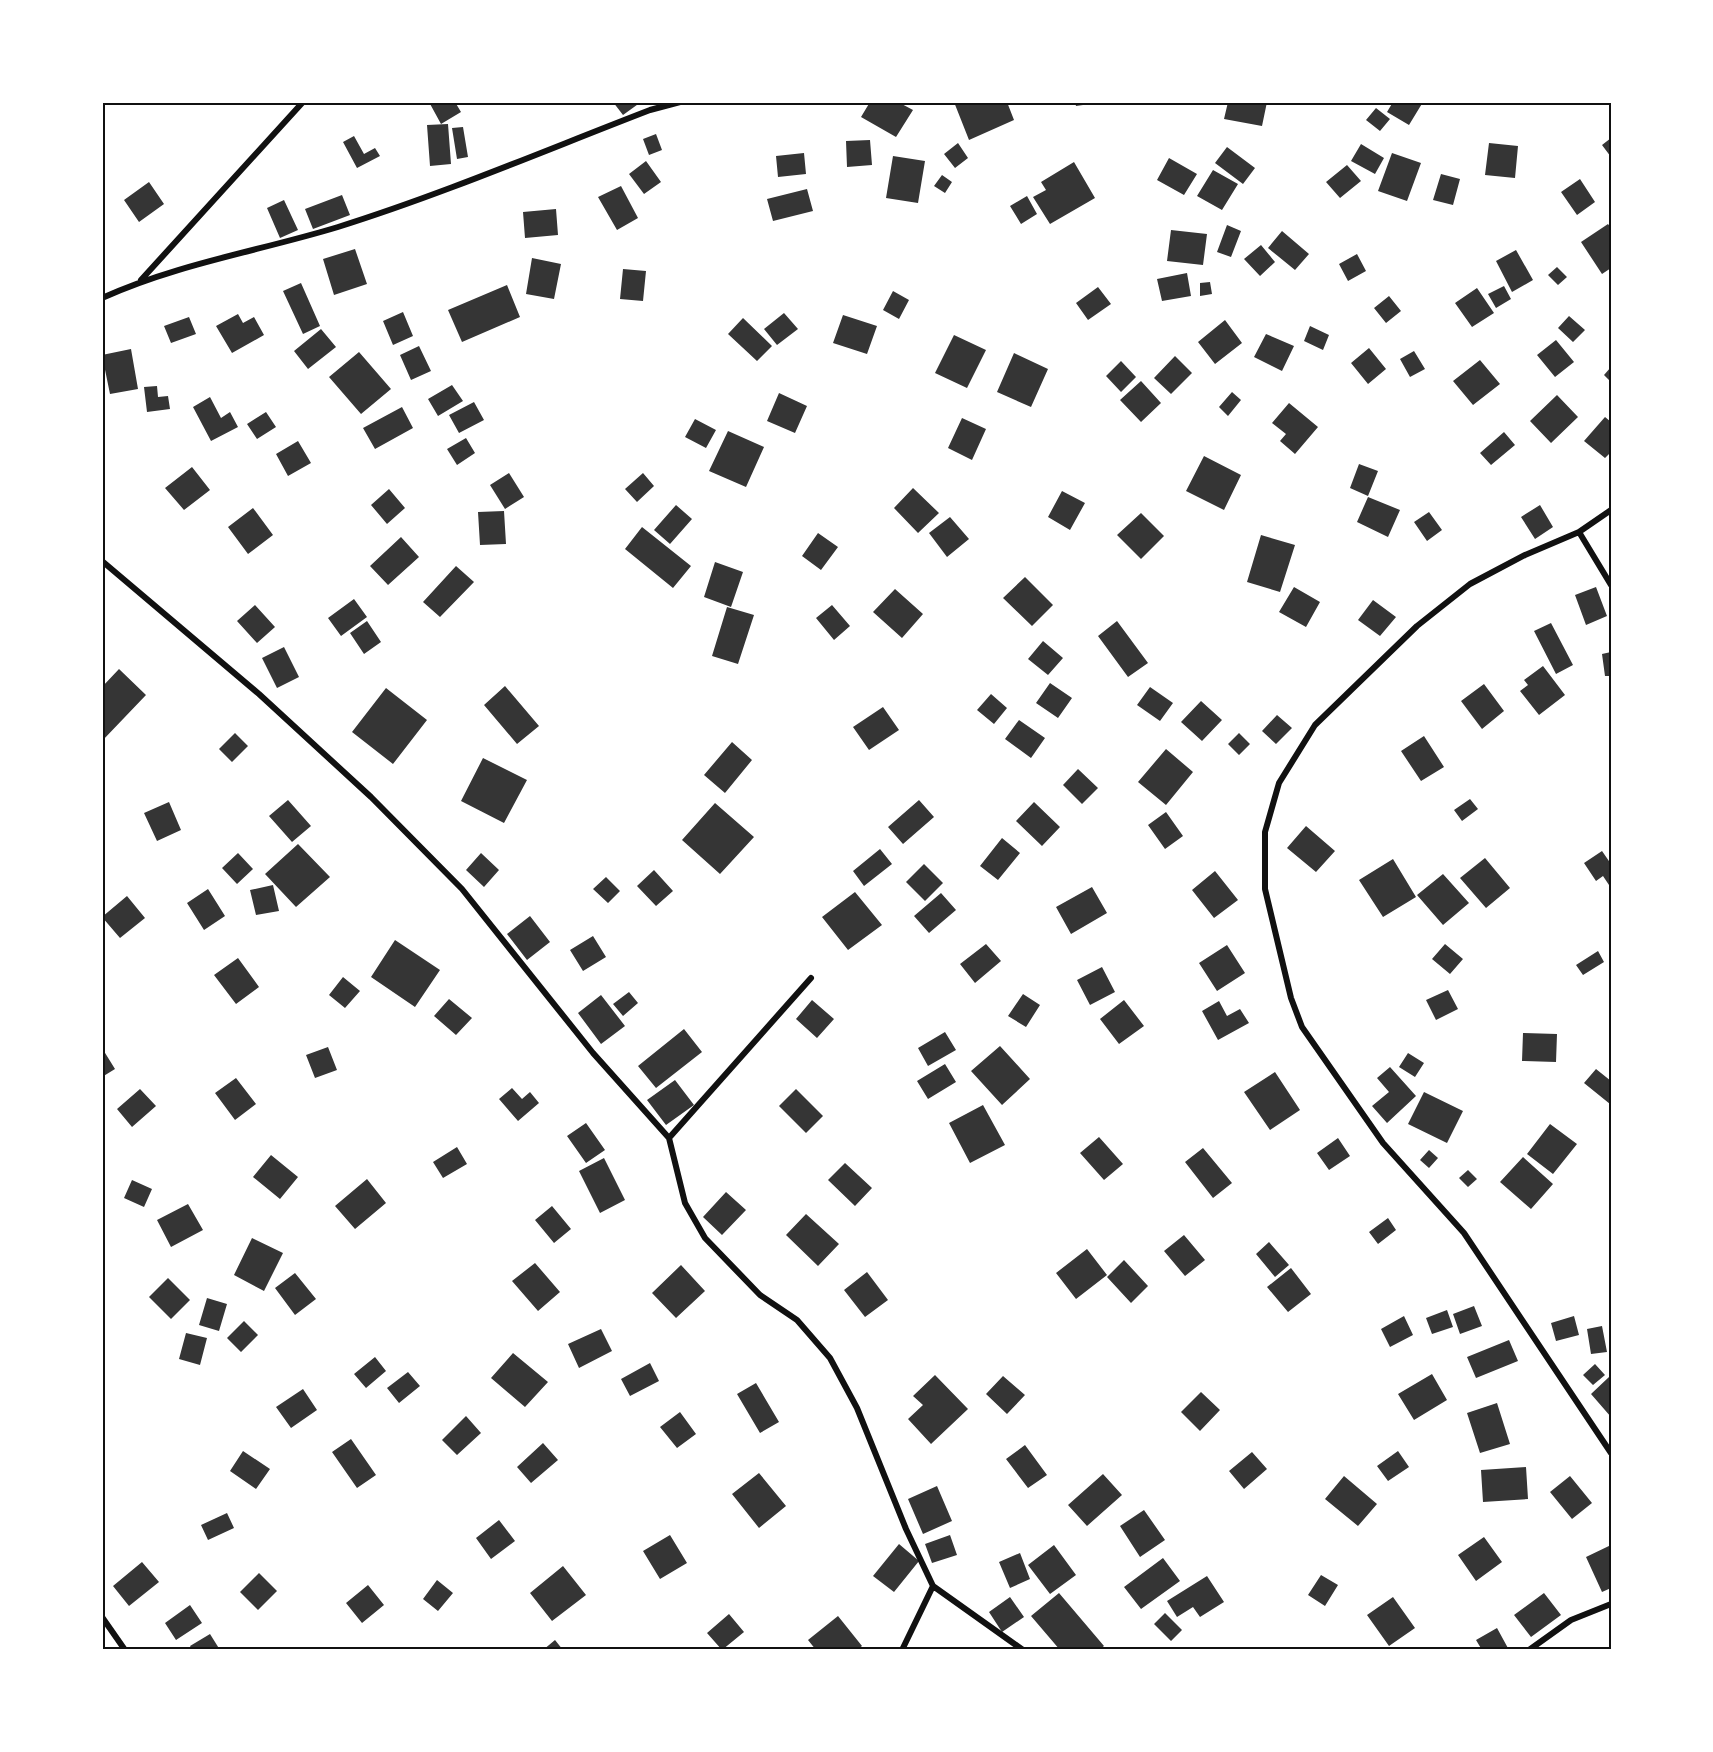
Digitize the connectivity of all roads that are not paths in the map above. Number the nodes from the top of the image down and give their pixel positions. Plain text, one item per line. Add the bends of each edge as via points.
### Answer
1 (303, 102) edge
2 (680, 102) edge
3 (141, 280) junction
4 (102, 298) edge
5 (1611, 510) edge
6 (1579, 532) junction
7 (102, 561) edge
8 (1611, 585) edge
9 (811, 978) dead end
10 (669, 1138) junction
11 (1611, 1453) edge
12 (933, 1586) junction
13 (1611, 1604) edge
14 (102, 1617) edge
15 (125, 1650) edge
16 (902, 1650) edge
17 (1023, 1650) edge
18 (1529, 1650) edge

1 - 3 street
2 - 3 street via 338,227
3 - 4 street
5 - 6 street
6 - 8 street
6 - 11 street via 1470,584 1417,626 1315,725 1279,783 1265,832 1265,889 1291,998 1302,1027 1383,1143 1464,1233
7 - 10 street via 259,694 462,889 593,1053
9 - 10 street
10 - 12 street via 685,1203 705,1238 760,1295 797,1320 830,1358 857,1408
12 - 16 street
12 - 17 street
13 - 18 street via 1571,1620
14 - 15 street

